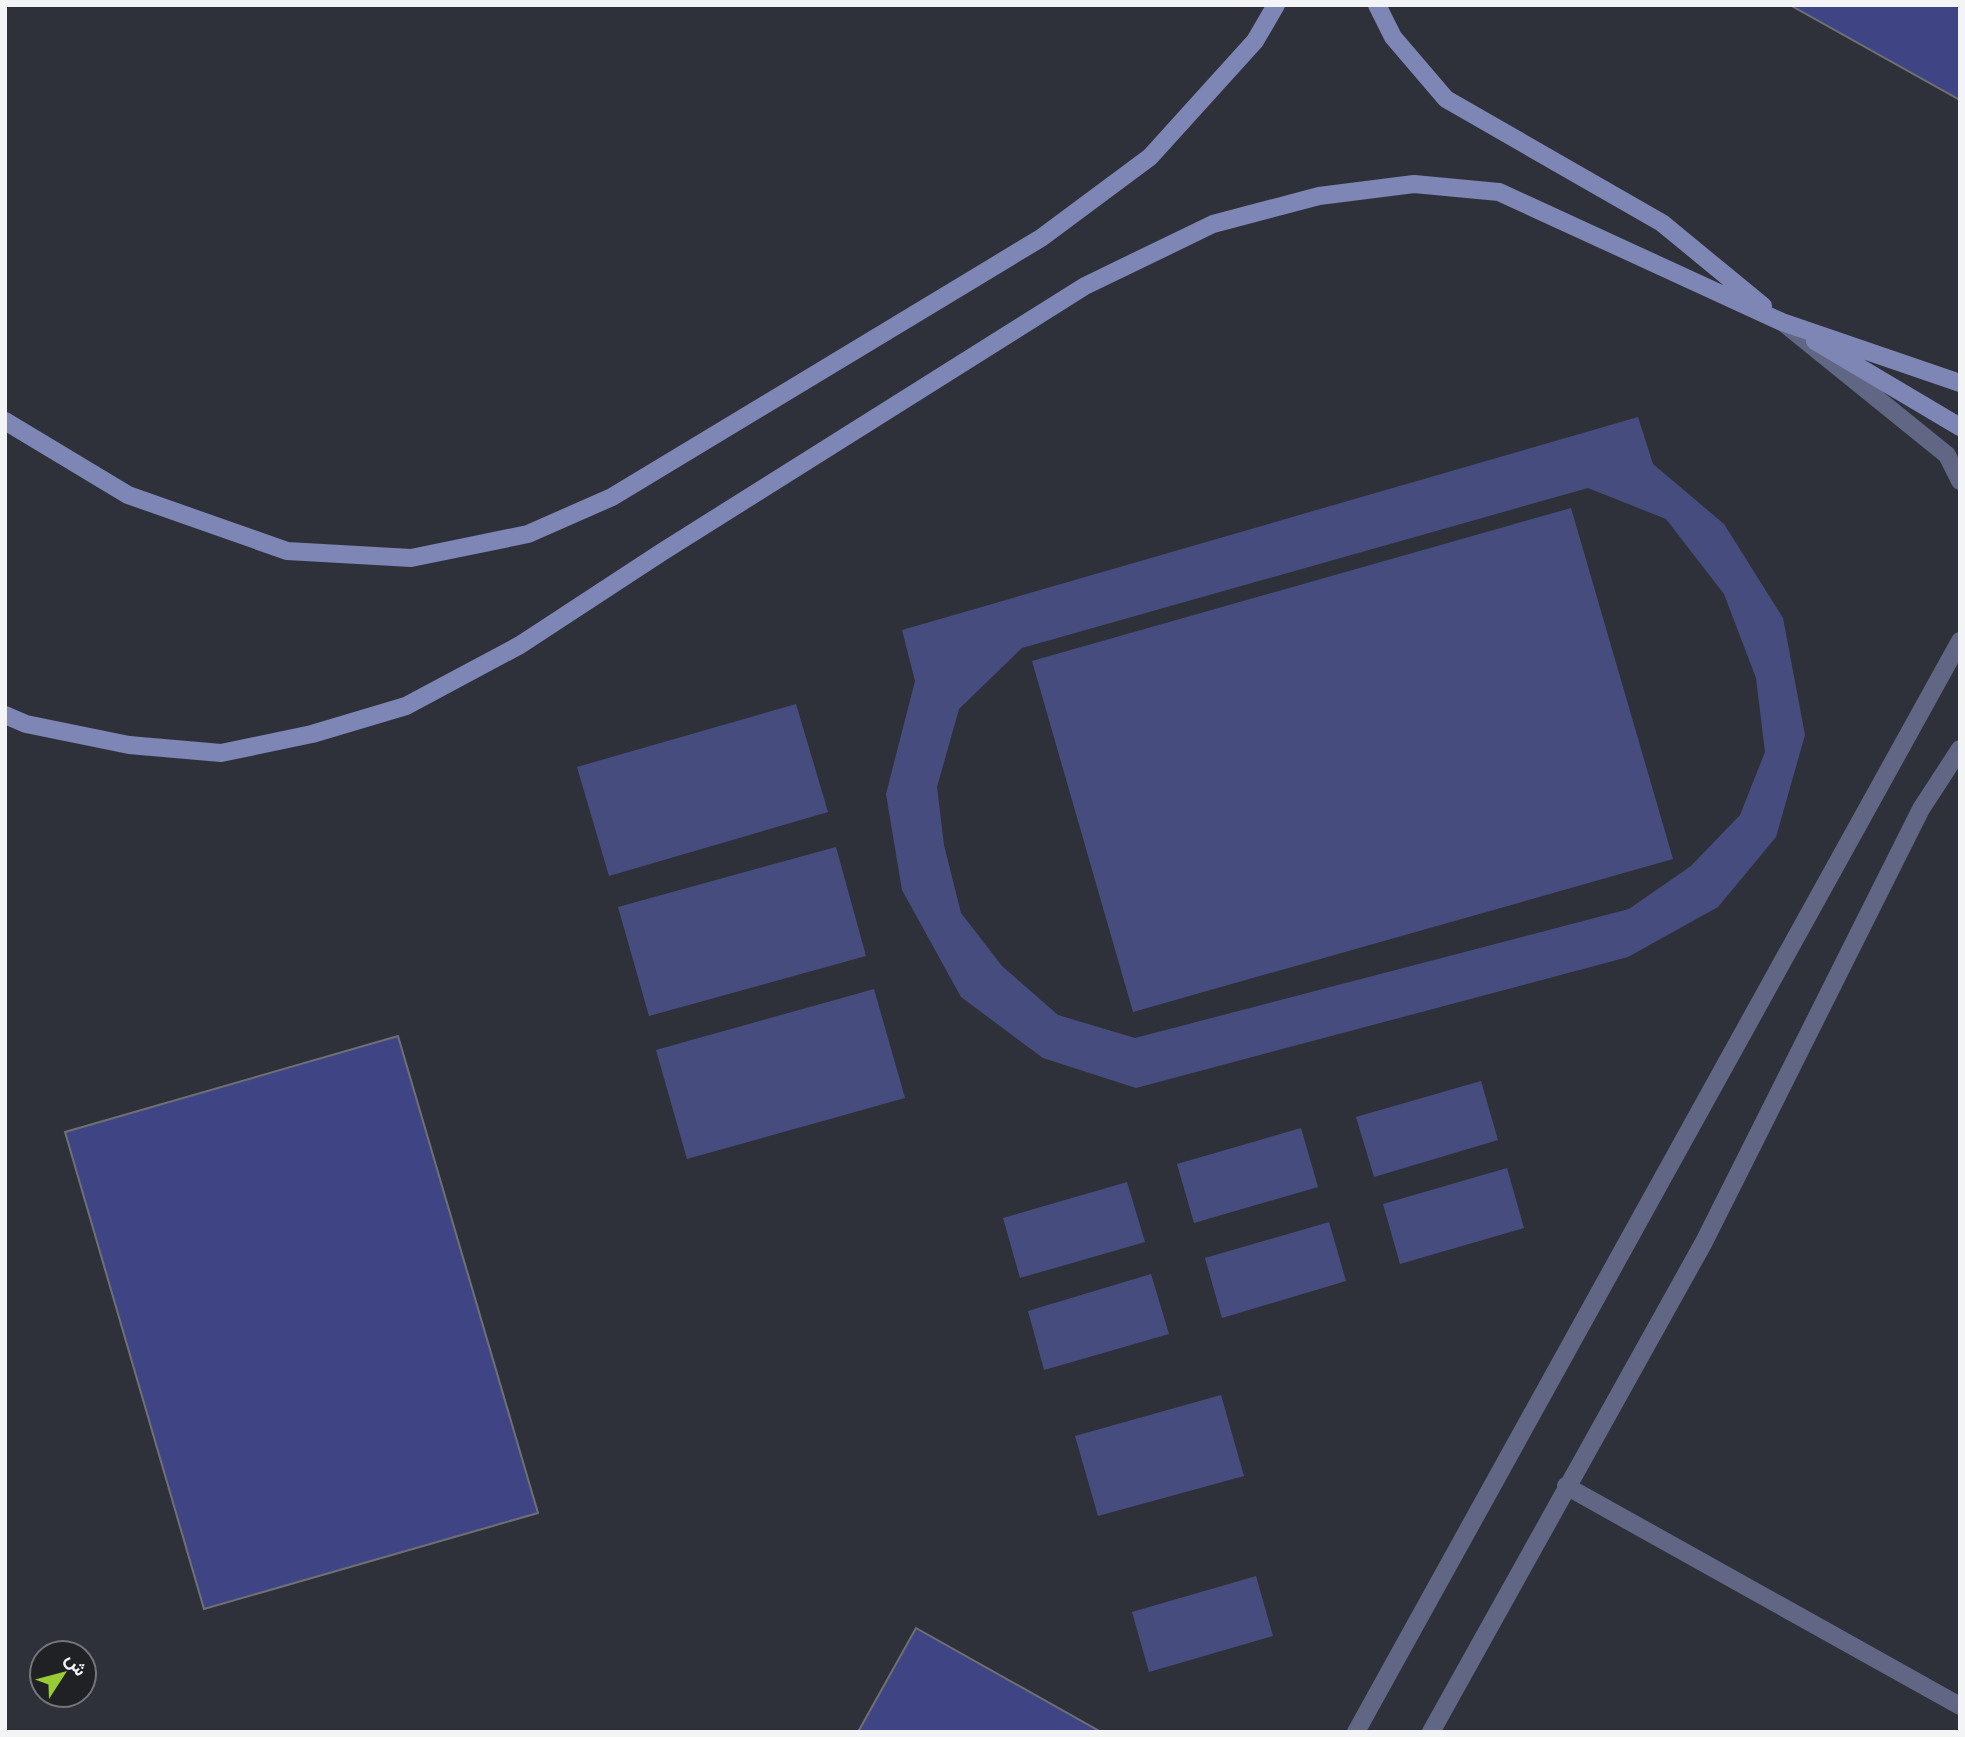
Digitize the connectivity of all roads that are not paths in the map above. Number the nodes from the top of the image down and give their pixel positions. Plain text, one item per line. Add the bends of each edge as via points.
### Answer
1 (1276, 5) edge
2 (1377, 5) edge
3 (1782, 322) junction
4 (1960, 383) edge
5 (5, 421) edge
6 (1960, 427) edge
7 (1960, 481) edge
8 (1960, 641) edge
9 (5, 715) edge
10 (1960, 749) edge
11 (1566, 1486) junction
12 (1960, 1706) edge
13 (1356, 1732) edge
14 (1431, 1732) edge

1 - 5 street via 1255,41 1150,157 1041,238 612,497 528,534 411,558 287,551 128,495
2 - 3 street via 1393,37 1446,99 1662,223
3 - 4 street
3 - 6 street
3 - 7 street via 1947,455
3 - 9 street via 1499,192 1414,184 1319,196 1213,224 1085,286 520,645 405,706 312,734 221,753 129,745 26,724
8 - 13 street
10 - 11 street via 1922,809 1704,1242
11 - 12 street
11 - 14 street

